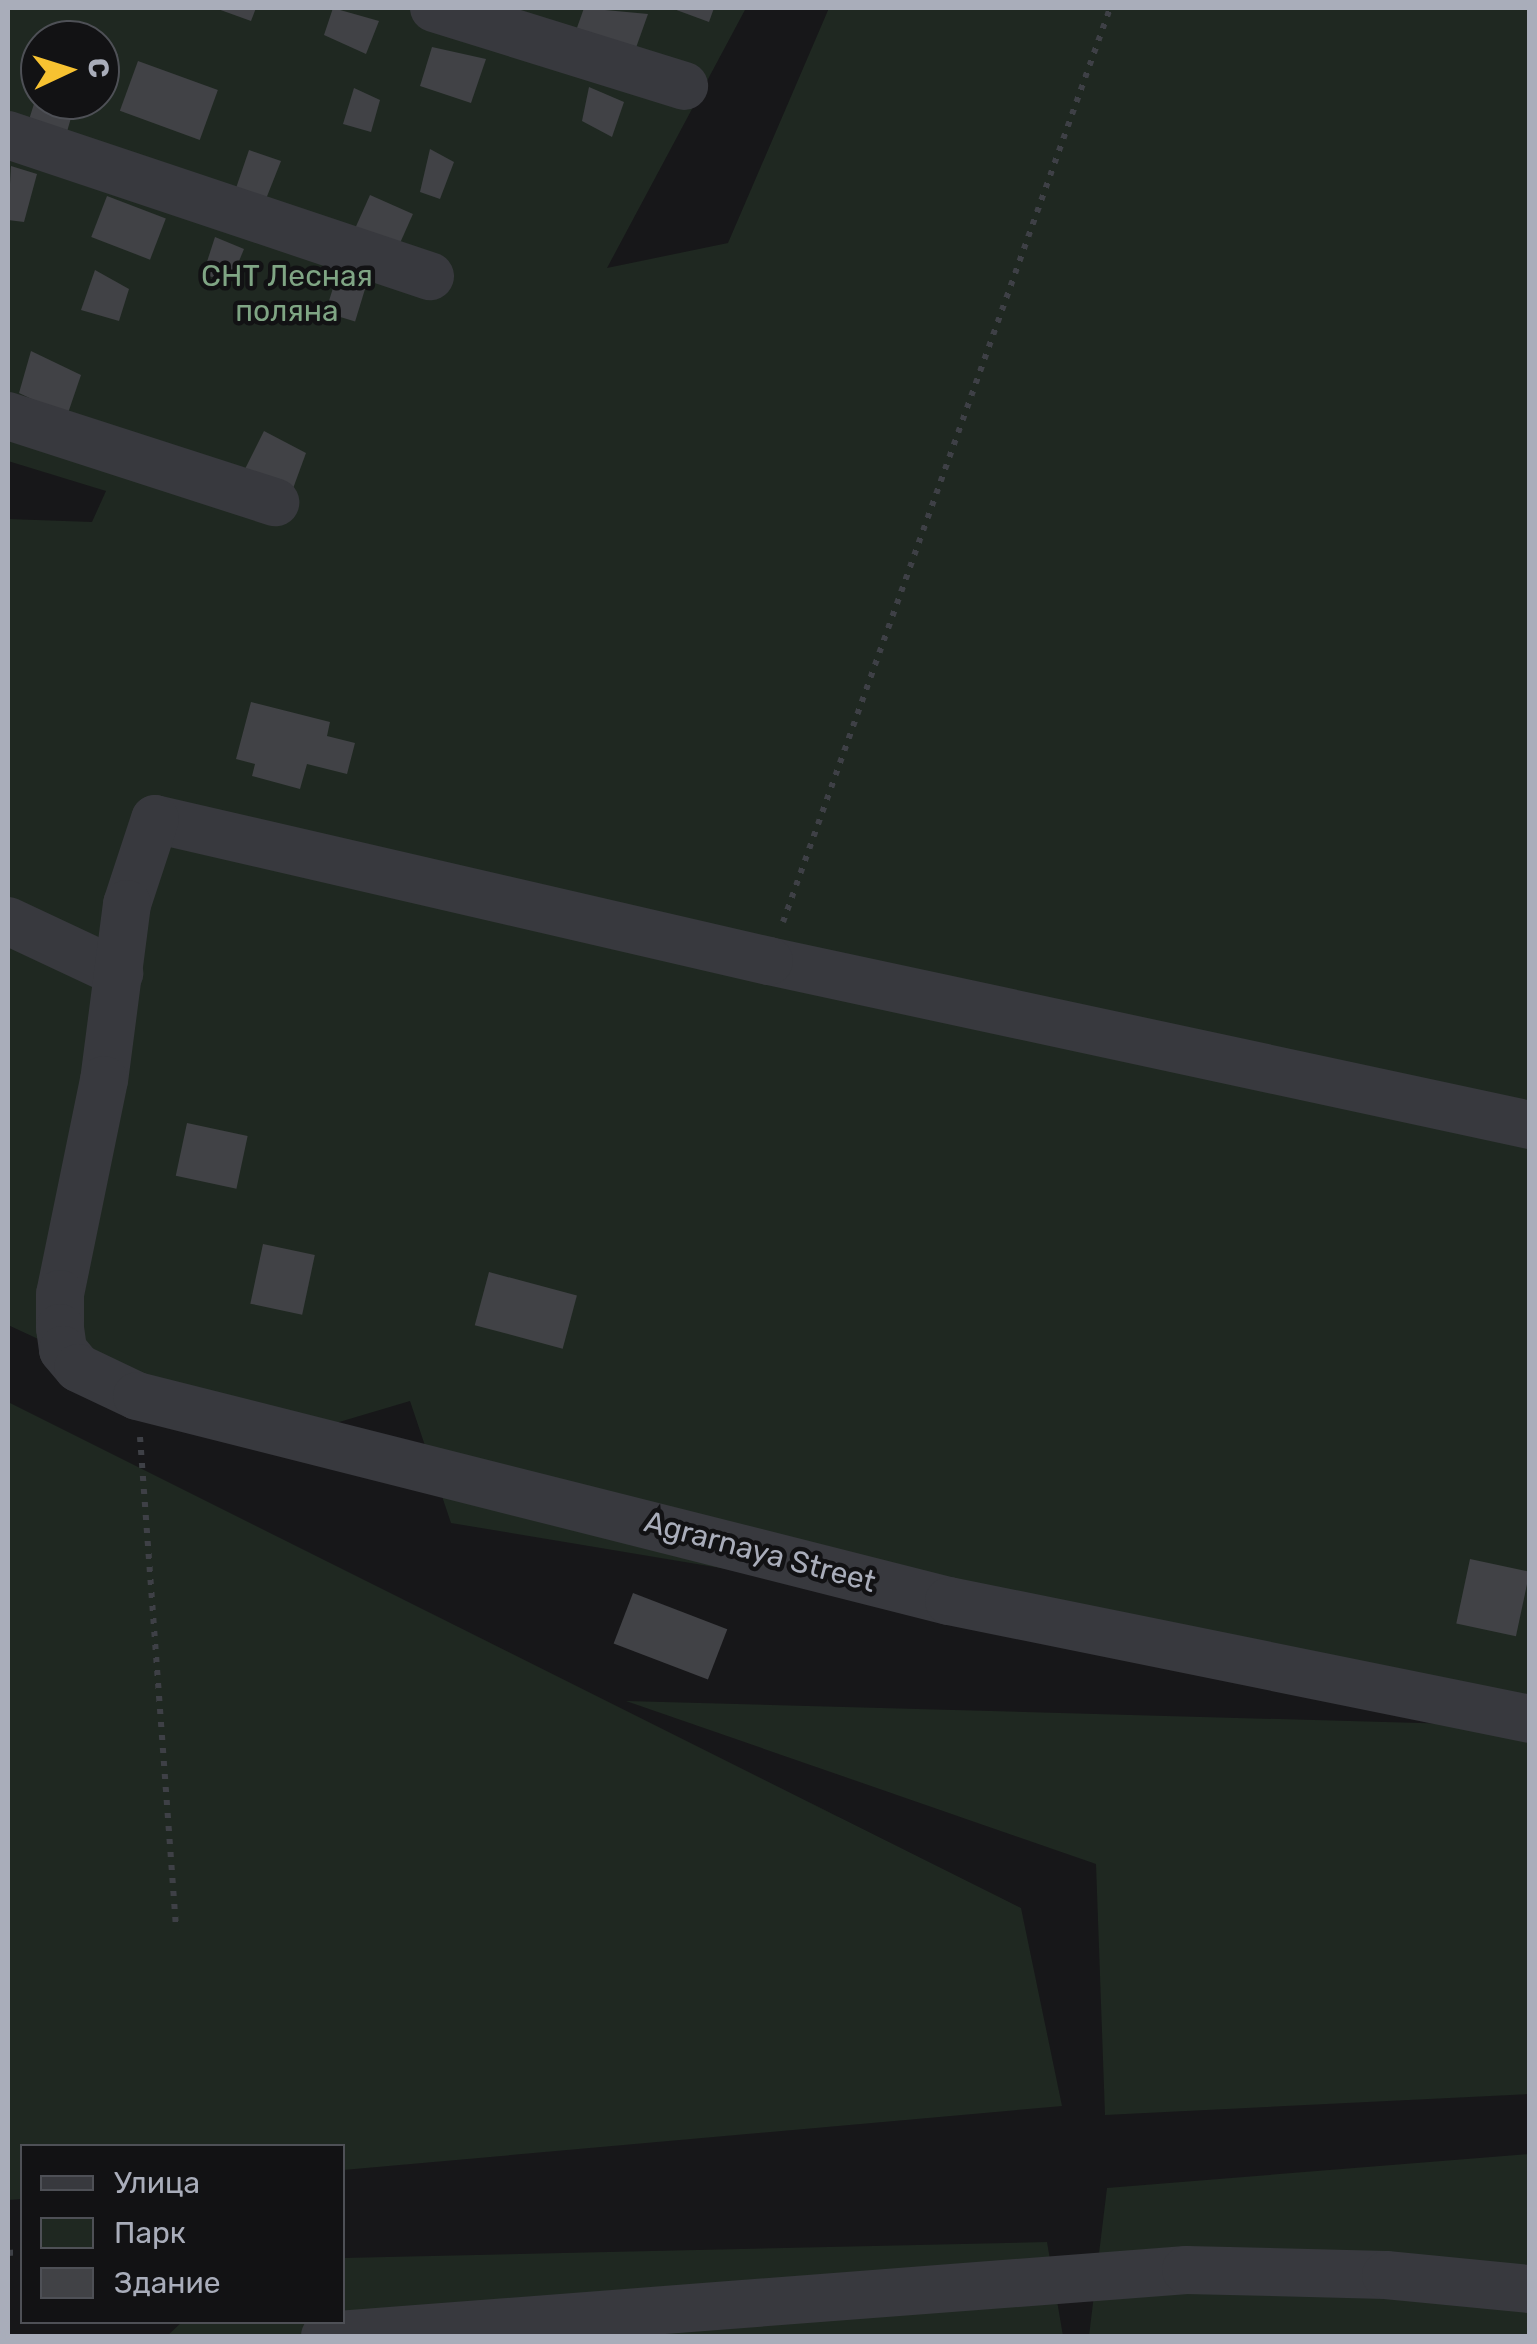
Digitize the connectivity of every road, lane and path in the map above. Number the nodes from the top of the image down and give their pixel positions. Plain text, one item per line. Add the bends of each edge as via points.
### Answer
1 (434, 8) edge
2 (1110, 8) edge
3 (684, 86) dead end
4 (8, 135) edge
5 (430, 276) dead end
6 (8, 416) edge
7 (275, 502) dead end
8 (8, 921) edge
9 (769, 961) junction
10 (119, 973) junction
11 (1530, 1124) edge
12 (137, 1396) junction
13 (1530, 1719) edge
14 (176, 1930) dead end
15 (1530, 2290) edge
16 (325, 2336) edge

1 - 3 street
2 - 9 path
4 - 5 street
6 - 7 street
8 - 10 street
9 - 10 street, Agrarnaya Street via 154,819 127,904
9 - 11 street
10 - 12 street, Agrarnaya Street via 60,1294 64,1350 78,1368
12 - 13 street, Agrarnaya Street via 949,1601
12 - 14 path
15 - 16 street via 1386,2274 1186,2270

